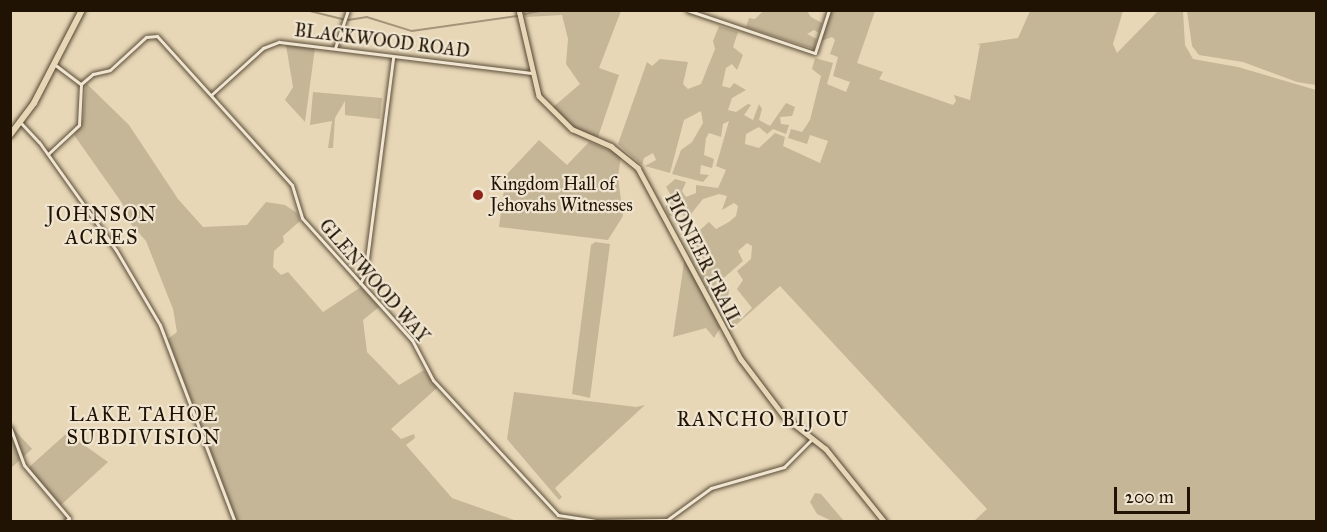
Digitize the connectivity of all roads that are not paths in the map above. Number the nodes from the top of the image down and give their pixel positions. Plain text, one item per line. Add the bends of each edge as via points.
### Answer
1 (82, 10) edge
2 (348, 10) edge
3 (519, 10) edge
4 (687, 10) edge
5 (829, 10) edge
6 (335, 48) junction
7 (393, 56) junction
8 (54, 64) junction
9 (532, 73) junction
10 (81, 84) junction
11 (211, 95) junction
12 (21, 123) junction
13 (10, 135) edge
14 (48, 154) junction
15 (360, 282) junction
16 (10, 427) edge
17 (814, 438) junction
18 (66, 522) edge
19 (235, 522) edge
20 (885, 522) edge

1 - 8 highway
2 - 6 street
3 - 9 main road, PIONEER TRAIL
4 - 5 street via 815,53
6 - 7 street, BLACKWOOD ROAD
6 - 11 street, BLACKWOOD ROAD via 272,43
7 - 9 street, BLACKWOOD ROAD
7 - 15 street via 366,270
8 - 10 street
8 - 12 highway
9 - 17 main road, PIONEER TRAIL via 537,93 558,118 580,134 615,148 641,172 738,355 784,416
10 - 11 street, GLENWOOD WAY via 154,35
10 - 14 street via 79,125
11 - 15 street, GLENWOOD WAY via 292,185 302,218
12 - 13 highway
12 - 14 street
14 - 19 street via 116,250 160,325
15 - 17 street, GLENWOOD WAY via 412,340 433,380 550,509 564,517 667,520 711,488 784,467
16 - 18 street via 24,465 69,518
17 - 20 main road, PIONEER TRAIL via 849,474

